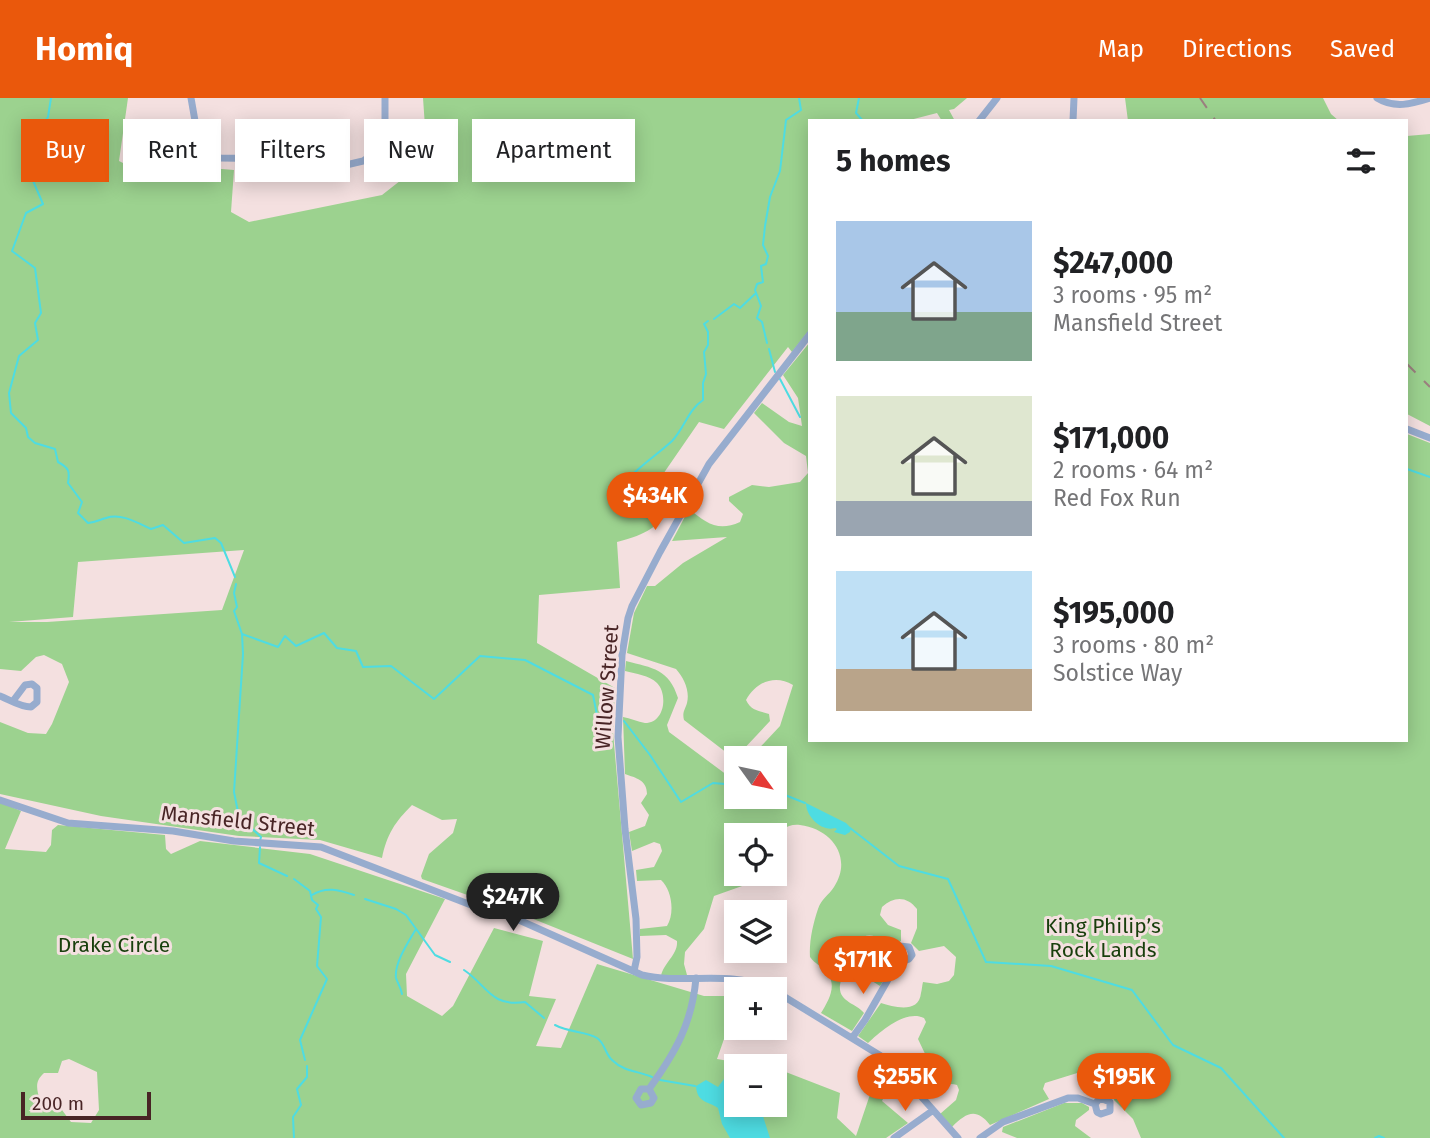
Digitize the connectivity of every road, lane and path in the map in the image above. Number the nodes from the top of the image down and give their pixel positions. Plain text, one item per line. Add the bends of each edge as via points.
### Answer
1 (191, 98) edge
2 (385, 98) edge
3 (997, 98) edge
4 (1074, 98) edge
5 (1377, 98) edge
6 (1430, 98) edge
7 (981, 119) edge
8 (1073, 119) edge
9 (808, 337) edge
10 (1408, 429) edge
11 (1430, 438) edge
12 (0, 696) edge
13 (13, 701) dead end
14 (0, 800) edge
15 (898, 962) dead end
16 (634, 971) junction
17 (696, 978) junction
18 (724, 979) edge
19 (787, 999) edge
20 (852, 1038) junction
21 (649, 1089) dead end
22 (1095, 1104) dead end
23 (932, 1111) junction
24 (894, 1138) edge
25 (958, 1138) edge
26 (980, 1138) edge

1 - 2 street via 198,138 220,158 346,165 363,161 382,143
3 - 7 street
4 - 8 street
5 - 6 street via 1401,105
9 - 16 street, Willow Street via 709,464 628,618 618,737 636,919
10 - 11 street
12 - 13 street
14 - 16 street, Mansfield Street via 52,818 96,826 321,847 471,905 501,912
15 - 20 street
16 - 17 street, Mansfield Street via 661,979
17 - 18 street, Mansfield Street
17 - 21 street via 681,1041
19 - 20 street, Mansfield Street
20 - 23 street, Mansfield Street via 895,1067
22 - 26 street via 1078,1098 1058,1100 1003,1122
23 - 24 street
23 - 25 street, Mansfield Street

